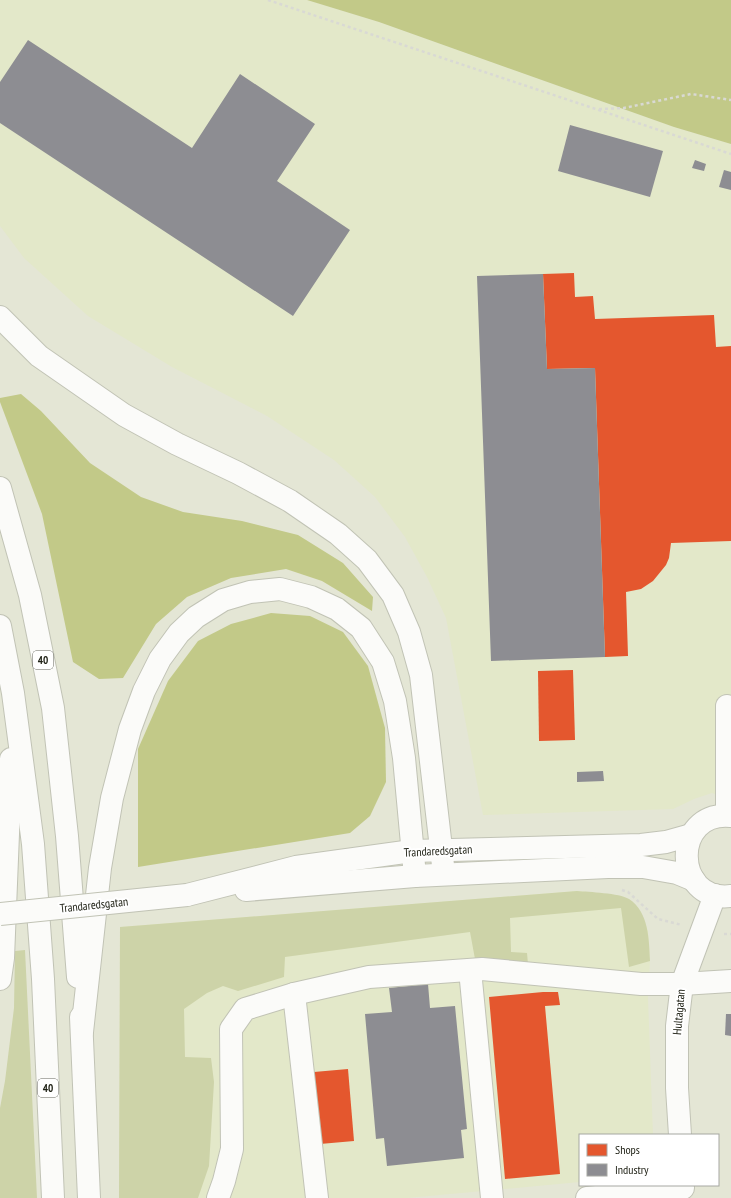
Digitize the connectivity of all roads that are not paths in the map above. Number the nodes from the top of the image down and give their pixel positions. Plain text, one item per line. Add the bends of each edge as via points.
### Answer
1 (0, 317) edge
2 (0, 488) edge
3 (0, 626) edge
4 (13, 693) junction
5 (727, 706) dead end
6 (729, 815) edge
7 (691, 835) junction
8 (441, 850) junction
9 (412, 852) junction
10 (444, 874) junction
11 (415, 876) junction
12 (694, 880) junction
13 (187, 895) junction
14 (723, 895) edge
15 (0, 914) edge
16 (470, 970) junction
17 (0, 979) edge
18 (731, 981) edge
19 (682, 984) junction
20 (294, 994) junction
21 (82, 1032) junction
22 (680, 1134) edge
23 (683, 1190) edge
24 (53, 1198) edge
25 (89, 1198) edge
26 (218, 1198) edge
27 (317, 1198) edge
28 (492, 1198) edge
29 (587, 1198) edge

1 - 8 main road via 39,356 124,415 290,501 338,534 367,560 393,595 409,632 421,676
2 - 21 main road, 40 via 30,596 53,708 67,836
3 - 4 main road, 40
4 - 17 main road via 9,831
4 - 24 main road, 40 via 33,844 43,979
5 - 6 main road
6 - 7 main road, Trandaredsgatan via 706,820
7 - 8 main road, Trandaredsgatan via 641,845
7 - 12 main road via 686,854 688,868
8 - 9 main road, Trandaredsgatan
8 - 10 main road
9 - 11 main road
9 - 13 main road, Trandaredsgatan via 296,867
9 - 21 main road via 404,758 395,701 383,662 361,628 337,609 310,597 280,589 250,592 223,600 196,617 179,633 160,659 144,691 130,729 112,798 101,860
10 - 11 main road, Trandaredsgatan
10 - 12 main road, Trandaredsgatan via 643,868 677,873
11 - 13 main road, Trandaredsgatan
12 - 14 main road, Trandaredsgatan via 703,889
13 - 15 main road, Trandaredsgatan, bridge
14 - 19 main road, Hultagatan via 701,931
16 - 19 main road via 641,984
16 - 20 main road via 369,977
16 - 28 main road
18 - 19 main road
19 - 22 main road, Hultagatan via 677,1026
20 - 26 main road via 245,1009 231,1029 232,1149
20 - 27 main road
21 - 25 main road, 40
23 - 29 main road

